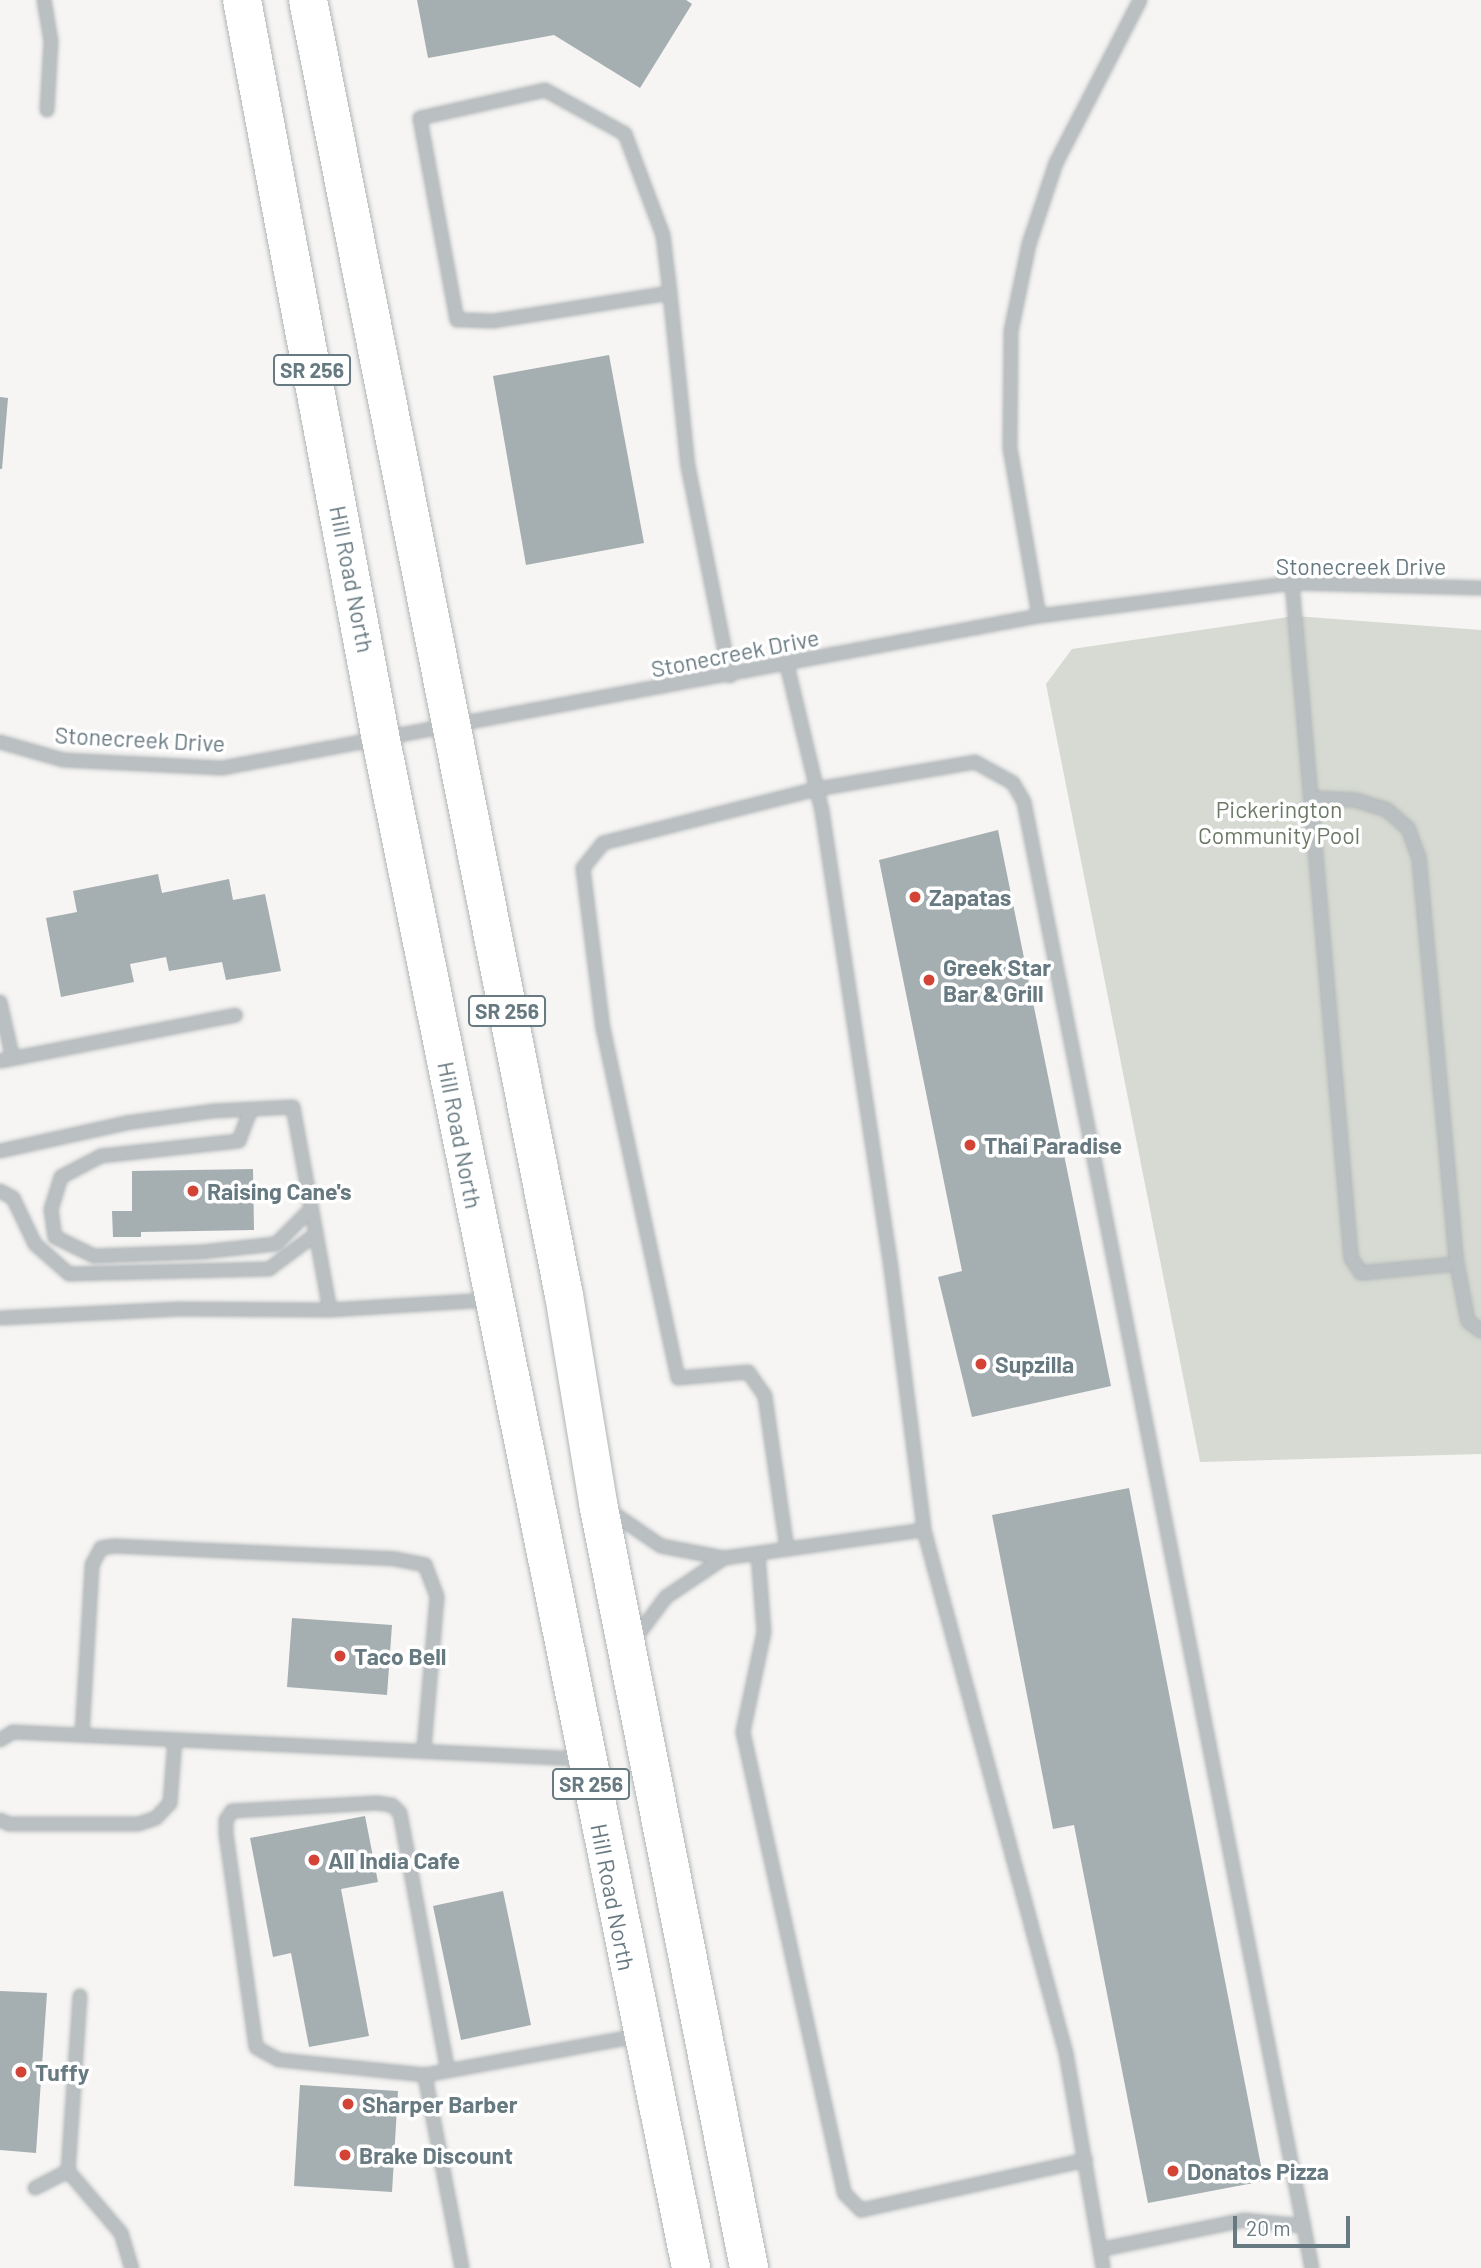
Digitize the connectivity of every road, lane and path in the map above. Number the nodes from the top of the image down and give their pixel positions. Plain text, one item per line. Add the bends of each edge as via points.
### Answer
1 (44, 0) edge
2 (242, 0) edge
3 (308, 0) edge
4 (1140, 0) edge
5 (47, 110) dead end
6 (670, 293) junction
7 (1292, 583) junction
8 (1481, 588) edge
9 (1039, 616) junction
10 (787, 665) junction
11 (730, 676) junction
12 (449, 727) junction
13 (381, 740) junction
14 (0, 742) edge
15 (817, 789) junction
16 (1311, 798) junction
17 (0, 1002) edge
18 (236, 1015) dead end
19 (6, 1060) edge
20 (251, 1109) junction
21 (0, 1151) edge
22 (0, 1191) edge
23 (311, 1209) junction
24 (316, 1234) junction
25 (1457, 1264) junction
26 (493, 1300) junction
27 (330, 1310) junction
28 (0, 1318) edge
29 (1481, 1331) edge
30 (598, 1503) junction
31 (925, 1530) junction
32 (787, 1549) junction
33 (758, 1554) junction
34 (724, 1558) junction
35 (630, 1646) junction
36 (82, 1735) junction
37 (0, 1740) edge
38 (175, 1740) junction
39 (424, 1750) junction
40 (585, 1759) junction
41 (0, 1820) edge
42 (80, 1996) dead end
43 (641, 2035) junction
44 (448, 2071) junction
45 (425, 2076) junction
46 (1086, 2160) junction
47 (68, 2171) junction
48 (36, 2188) dead end
49 (1304, 2226) junction
50 (1103, 2249) junction
51 (132, 2268) edge
52 (462, 2268) edge
53 (691, 2268) edge
54 (749, 2268) edge
55 (1103, 2268) edge
56 (1312, 2268) edge

1 - 5 street via 51,41
2 - 13 highway, Hill Road North / SR 256
3 - 12 highway, SR 256 via 406,479
4 - 9 street via 1056,163 1029,244 1011,331 1011,461
6 - 6 street via 663,235 625,134 545,90 420,118 457,320 494,321
6 - 11 street via 688,466
7 - 8 street, Stonecreek Drive
7 - 9 street, Stonecreek Drive
7 - 16 street
9 - 10 street, Stonecreek Drive
10 - 11 street, Stonecreek Drive
10 - 15 street
11 - 12 street, Stonecreek Drive
12 - 13 street, Stonecreek Drive
12 - 30 highway, SR 256 via 564,1295
13 - 14 street, Stonecreek Drive via 222,768 63,761
13 - 26 highway, Hill Road North / SR 256
15 - 31 street via 891,1268
15 - 32 street via 603,843 583,868 603,1029 678,1378 748,1372 765,1396
15 - 49 street via 975,762 1013,783 1024,802
16 - 25 street via 1355,800 1387,810 1408,828 1419,858
16 - 25 street via 1351,1258 1362,1273
17 - 19 street
18 - 19 street
20 - 21 street via 126,1123
20 - 23 street via 293,1107
20 - 23 street via 239,1141 101,1156 61,1177 51,1209 55,1237 94,1256 276,1244
22 - 24 street via 13,1198 35,1244 69,1275 269,1269
23 - 24 street
24 - 27 street
25 - 29 street via 1468,1321
26 - 27 street
26 - 40 highway, Hill Road North / SR 256
27 - 28 street via 179,1309
30 - 34 street via 661,1546
30 - 35 highway, SR 256
31 - 32 street
31 - 46 street via 1066,2053
32 - 33 street
33 - 34 street
33 - 46 street via 764,1632 743,1732 845,2193 861,2210
34 - 35 street via 666,1597
35 - 54 highway, SR 256
36 - 37 street via 13,1732
36 - 38 street
36 - 39 street via 92,1565 101,1548 128,1547 395,1559 425,1565 437,1597
38 - 39 street
38 - 41 street via 170,1803 156,1818 138,1824 9,1824
39 - 40 street
40 - 43 highway, Hill Road North / SR 256
42 - 47 street
43 - 44 street
43 - 53 highway, Hill Road North / SR 256
44 - 45 street
44 - 45 street via 400,1813 392,1805 377,1803 232,1811 226,1820 226,1834 256,2048 279,2060
45 - 52 street
46 - 50 street
47 - 48 street
47 - 51 street via 121,2233
49 - 50 street via 1244,2220
49 - 56 street
50 - 55 street

